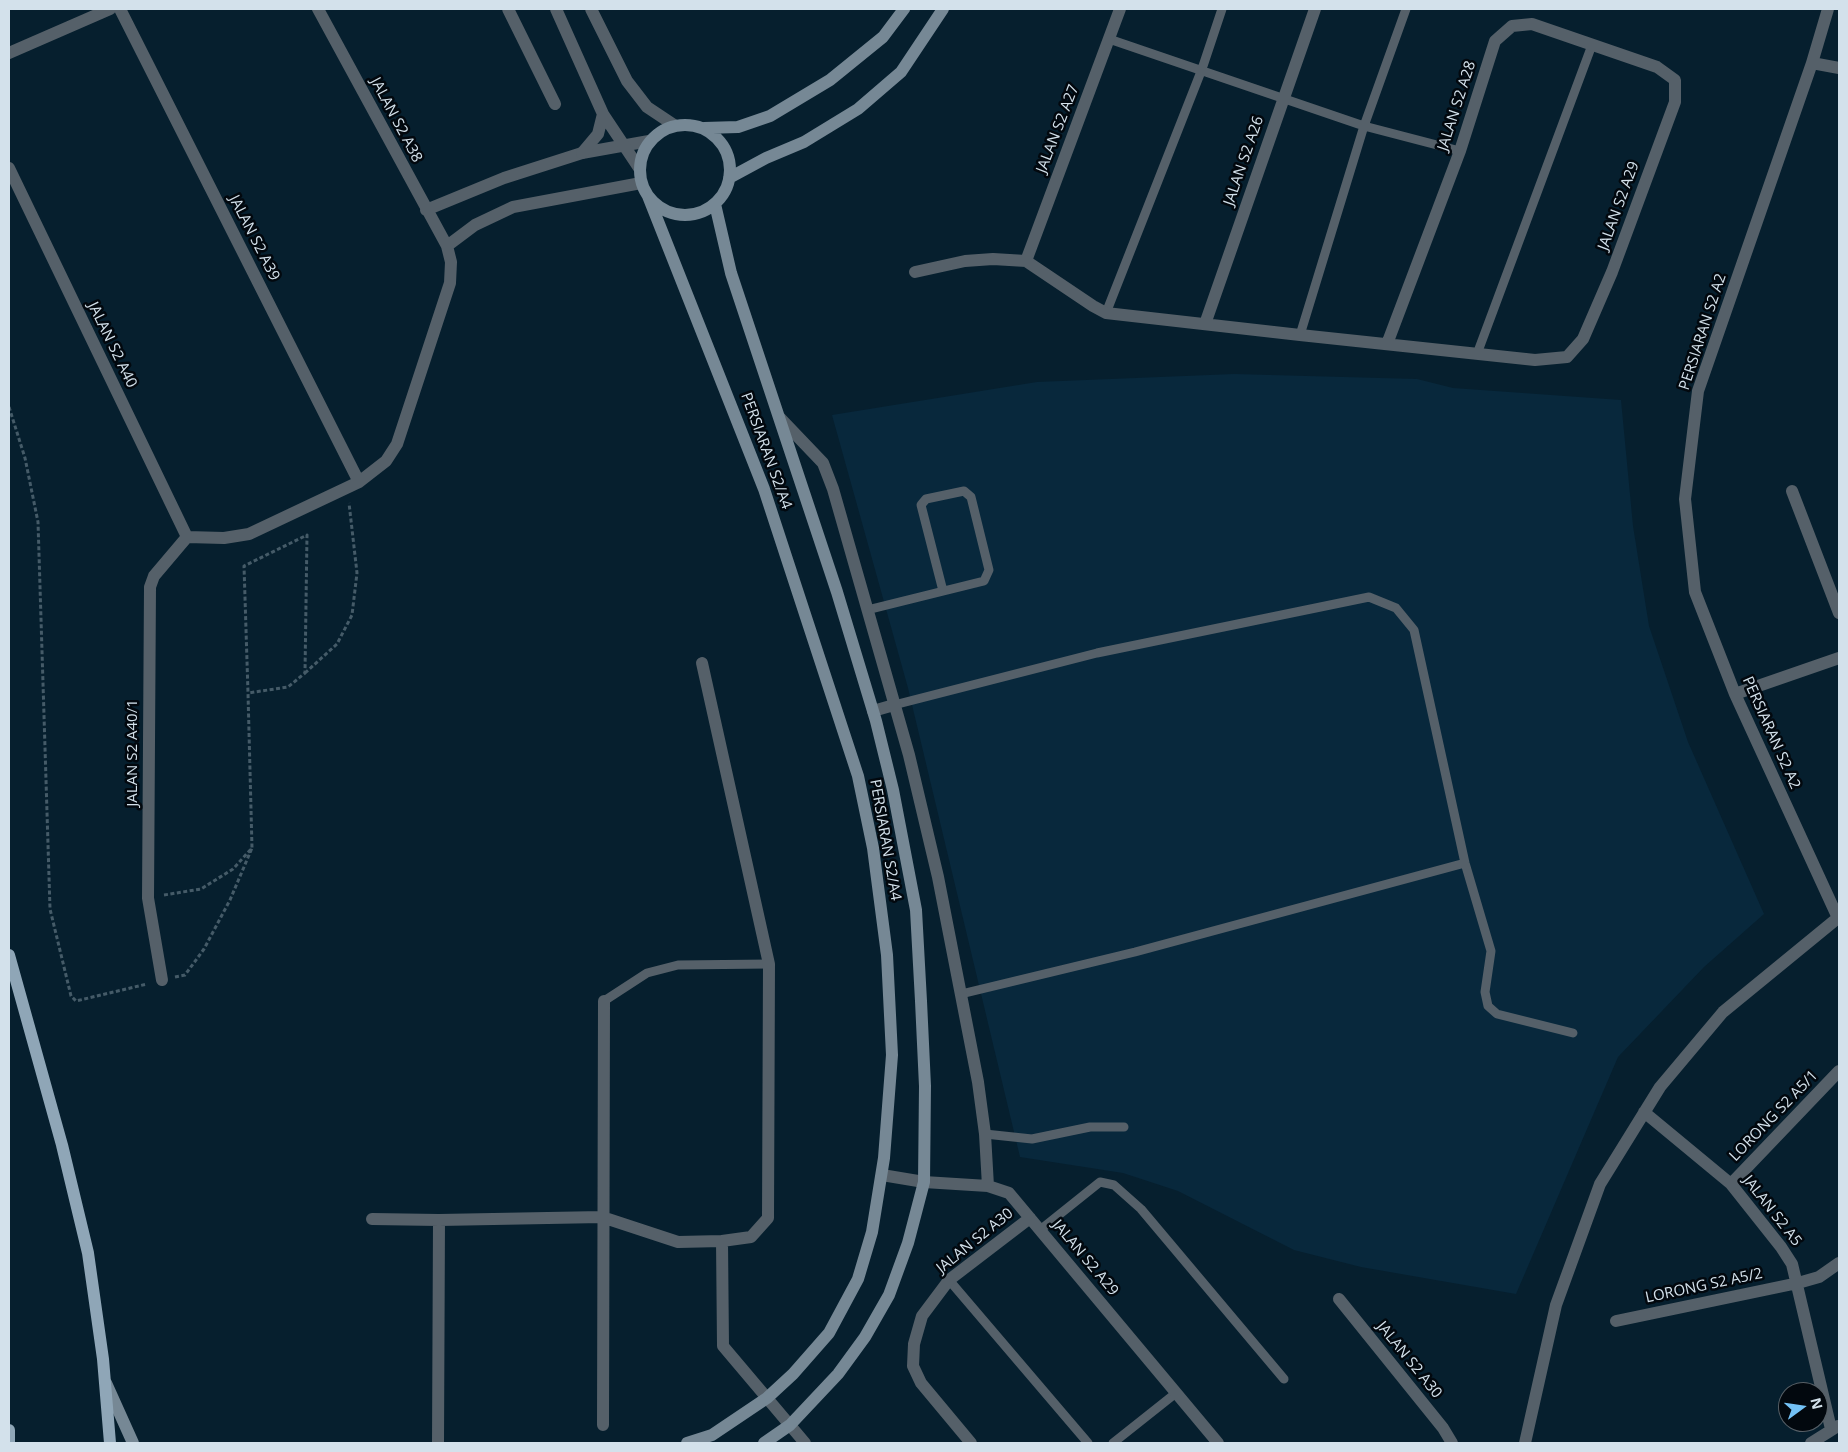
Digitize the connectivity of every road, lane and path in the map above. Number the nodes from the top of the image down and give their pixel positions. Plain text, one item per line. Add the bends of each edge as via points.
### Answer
1 (110, 9) edge
2 (120, 9) edge
3 (318, 9) edge
4 (508, 9) edge
5 (556, 9) edge
6 (591, 9) edge
7 (904, 9) edge
8 (943, 9) edge
9 (1120, 9) edge
10 (1222, 9) edge
11 (1315, 9) edge
12 (1406, 9) edge
13 (1828, 9) edge
14 (1109, 39) junction
15 (1592, 45) junction
16 (9, 53) edge
17 (1812, 63) junction
18 (1657, 67) joint
19 (1839, 68) edge
20 (1202, 69) junction
21 (1283, 100) junction
22 (555, 104) dead end
23 (603, 114) junction
24 (674, 125) junction
25 (1364, 126) junction
26 (704, 128) junction
27 (650, 141) junction
28 (622, 145) junction
29 (1460, 151) junction
30 (582, 153) junction
31 (9, 168) edge
32 (639, 168) junction
33 (729, 178) junction
34 (642, 183) junction
35 (648, 196) junction
36 (715, 204) junction
37 (426, 210) junction
38 (447, 246) junction
39 (1026, 261) junction
40 (915, 272) dead end
41 (1106, 313) junction
42 (1204, 324) junction
43 (1300, 335) junction
44 (1388, 344) junction
45 (1477, 354) junction
46 (9, 407) edge
47 (780, 418) junction
48 (353, 485) junction
49 (1792, 491) dead end
50 (187, 537) junction
51 (943, 591) junction
52 (867, 610) junction
53 (1839, 613) edge
54 (1839, 658) edge
55 (702, 663) dead end
56 (305, 673) junction
57 (248, 693) junction
58 (1735, 694) junction
59 (894, 705) junction
60 (873, 711) junction
61 (252, 848) junction
62 (1465, 863) junction
63 (148, 898) junction
64 (1839, 918) edge
65 (9, 955) edge
66 (769, 964) junction
67 (162, 980) junction
68 (961, 994) junction
69 (604, 1002) joint
70 (1573, 1033) dead end
71 (1839, 1071) edge
72 (1644, 1112) junction
73 (1124, 1127) dead end
74 (985, 1134) junction
75 (882, 1174) junction
76 (924, 1182) junction
77 (1731, 1184) junction
78 (988, 1186) junction
79 (602, 1217) junction
80 (1030, 1218) junction
81 (372, 1219) dead end
82 (439, 1220) junction
83 (1040, 1230) junction
84 (722, 1241) junction
85 (1839, 1264) edge
86 (949, 1280) junction
87 (1798, 1283) junction
88 (1339, 1299) dead end
89 (1616, 1321) dead end
90 (1284, 1379) dead end
91 (106, 1381) junction
92 (1176, 1393) junction
93 (767, 1398) junction
94 (603, 1425) dead end
95 (790, 1425) junction
96 (1835, 1427) edge
97 (9, 1430) edge
98 (9, 1443) edge
99 (110, 1443) edge
100 (133, 1443) edge
101 (438, 1443) edge
102 (687, 1443) edge
103 (764, 1443) edge
104 (805, 1443) edge
105 (971, 1443) edge
106 (1088, 1443) edge
107 (1113, 1443) edge
108 (1218, 1443) edge
109 (1452, 1443) edge
110 (1525, 1443) edge
111 (1811, 1443) edge

1 - 16 street
2 - 48 street, JALAN S2 A39
3 - 37 street, JALAN S2 A38
4 - 22 street
5 - 23 street
6 - 24 street via 628,81 646,107
7 - 26 main road via 876,44 830,80 770,116 738,127
8 - 33 main road via 901,72 858,109 804,142
9 - 14 street, JALAN S2 A27
10 - 20 lane
11 - 21 street, JALAN S2 A26
12 - 25 lane
13 - 17 street, PERSIARAN S2 A2
14 - 20 lane
14 - 39 street, JALAN S2 A27
15 - 18 street, JALAN S2 A28
15 - 29 street, JALAN S2 A28 via 1532,24 1512,26 1495,41
15 - 45 lane
17 - 19 street
17 - 58 street, PERSIARAN S2 A2 via 1698,391 1685,499 1694,592
18 - 45 street, JALAN S2 A29 via 1675,80 1675,102 1612,272 1583,339 1567,357 1535,360
20 - 21 lane
20 - 41 lane
21 - 25 lane
21 - 42 street, JALAN S2 A26
23 - 28 street
23 - 30 street via 598,134
24 - 26 main road
24 - 27 main road
25 - 29 lane
25 - 43 lane
26 - 33 main road via 725,149 730,163
27 - 28 street
27 - 32 main road via 642,154
28 - 30 street
28 - 32 street
29 - 44 street, JALAN S2 A28
30 - 37 street via 504,178
31 - 50 street, JALAN S2 A40
32 - 34 main road
33 - 36 main road
34 - 35 main road
34 - 38 street via 513,207 475,225
35 - 36 main road via 666,210 687,215 702,212
35 - 75 main road, PERSIARAN S2/A4 via 764,489 858,776 873,848 887,954 892,1055
36 - 47 main road, PERSIARAN S2/A4 via 731,273
37 - 38 street, JALAN S2 A38
38 - 48 street via 451,262 450,283 397,444 386,461
39 - 40 street via 965,261
39 - 41 street
41 - 42 street
42 - 43 street
43 - 44 street
44 - 45 street
46 - 67 path via 25,458 38,522 50,909 71,996 76,1001
47 - 52 street via 823,462
47 - 60 main road, PERSIARAN S2/A4
48 - 50 street via 250,534 224,538
48 - 56 path via 357,573 352,615 337,644
49 - 53 street
50 - 63 street, JALAN S2 A40/1 via 154,576 150,588
51 - 51 lane via 984,581 988,576 972,497 964,491 926,499 921,505
51 - 52 lane
52 - 59 street
54 - 58 street
55 - 66 street
56 - 57 path via 288,687
56 - 57 path via 307,535 244,566
57 - 61 path
58 - 64 street, PERSIARAN S2 A2
59 - 60 street
59 - 62 lane via 1097,653 1369,597 1396,608 1414,630
59 - 68 street via 938,877
60 - 76 main road, PERSIARAN S2/A4 via 894,790 916,910 925,1086
61 - 63 path via 233,869 201,889
61 - 67 path via 204,949 185,975
62 - 68 lane via 1135,952
62 - 70 lane via 1491,951 1485,992 1488,1006 1496,1014
63 - 67 street, JALAN S2 A40/1
64 - 72 street via 1723,1012 1660,1087
65 - 91 main road via 62,1145 88,1253
66 - 69 lane via 678,965 647,973
66 - 84 street via 768,1218 751,1237
68 - 74 street
69 - 79 street
71 - 77 street, LORONG S2 A5/1
72 - 77 street, JALAN S2 A5
72 - 110 street via 1600,1184 1556,1305
73 - 74 lane via 1090,1128 1032,1139
74 - 78 street
75 - 76 street, JALAN S2 A29
75 - 93 main road, PERSIARAN S2/A4 via 872,1232 858,1279 829,1334 794,1374
76 - 78 street, JALAN S2 A29
76 - 95 main road, PERSIARAN S2/A4 via 908,1243 889,1295 865,1337 838,1374
77 - 87 street, JALAN S2 A5 via 1781,1247 1792,1264
78 - 80 street, JALAN S2 A29 via 1009,1193
79 - 82 street
79 - 84 street via 678,1242
79 - 94 street
80 - 83 street, JALAN S2 A29
80 - 86 street, JALAN S2 A30
81 - 82 street
82 - 101 street
83 - 90 lane via 1100,1182 1114,1184 1141,1209
83 - 92 street, JALAN S2 A29
84 - 93 street via 723,1346
85 - 87 street, LORONG S2 A5/2 via 1819,1277
86 - 105 street, JALAN S2 A30 via 922,1316 914,1344 913,1366 921,1383
86 - 106 lane
87 - 89 street, LORONG S2 A5/2
87 - 96 street, JALAN S2 A5
88 - 109 street, JALAN S2 A30 via 1444,1428
91 - 99 main road
91 - 100 main road
92 - 107 lane
92 - 108 street, JALAN S2 A29
93 - 95 street
93 - 102 main road, PERSIARAN S2/A4 via 712,1435
95 - 103 main road, PERSIARAN S2/A4
95 - 104 street
96 - 111 street, JALAN S2 A5
97 - 98 main road

